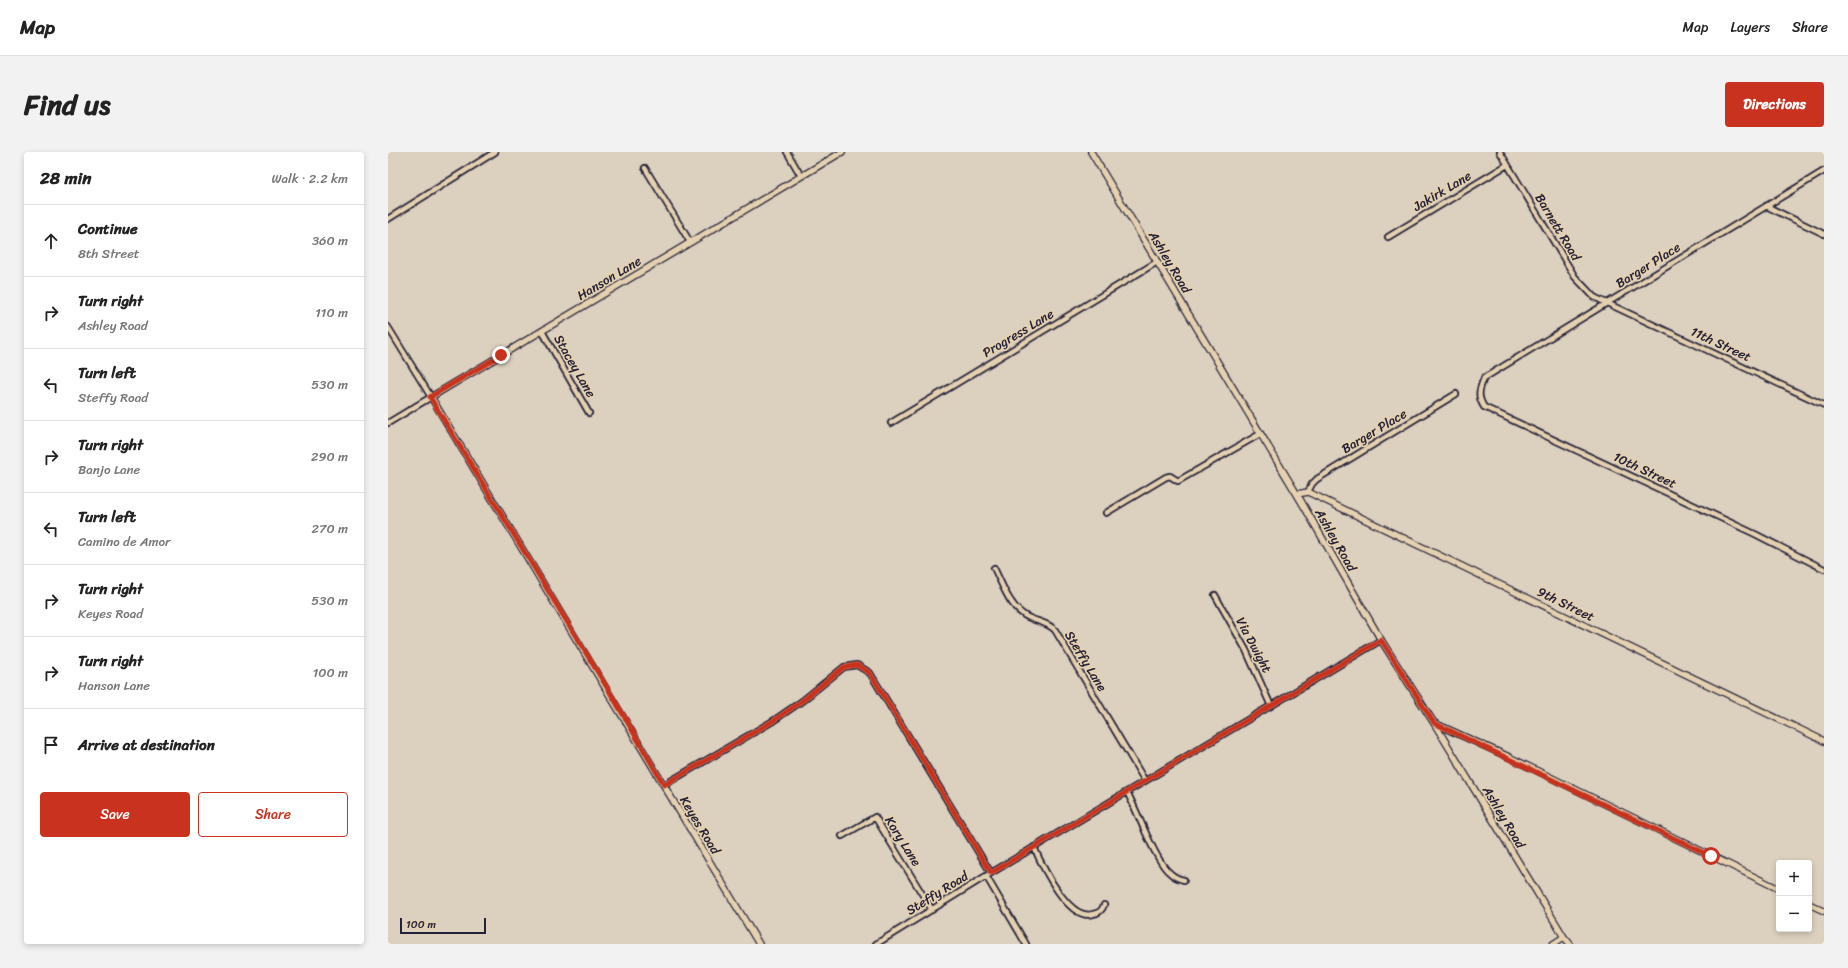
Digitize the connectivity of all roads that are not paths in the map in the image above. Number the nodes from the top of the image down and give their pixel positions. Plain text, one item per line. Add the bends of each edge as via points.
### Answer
1 (495, 152) edge
2 (787, 152) edge
3 (842, 152) edge
4 (1091, 152) edge
5 (1500, 152) edge
6 (1507, 165) junction
7 (645, 168) dead end
8 (1824, 171) edge
9 (801, 176) junction
10 (1766, 206) junction
11 (388, 219) edge
12 (1824, 234) edge
13 (1388, 237) dead end
14 (690, 242) junction
15 (1157, 262) junction
16 (1608, 304) junction
17 (388, 327) edge
18 (542, 331) junction
19 (1484, 378) joint
20 (1456, 394) dead end
21 (430, 397) junction
22 (1824, 405) edge
23 (589, 413) dead end
24 (388, 423) edge
25 (891, 423) dead end
26 (1260, 434) junction
27 (1308, 492) junction
28 (1297, 494) junction
29 (1106, 513) dead end
30 (994, 568) dead end
31 (1824, 569) edge
32 (1215, 595) dead end
33 (1381, 640) junction
34 (1271, 706) junction
35 (1434, 723) junction
36 (1824, 741) edge
37 (1145, 781) junction
38 (664, 785) junction
39 (1127, 792) junction
40 (842, 836) dead end
41 (1034, 847) junction
42 (991, 873) junction
43 (986, 876) junction
44 (1184, 880) dead end
45 (1776, 888) edge
46 (1104, 905) dead end
47 (1812, 905) edge
48 (932, 910) junction
49 (1824, 911) edge
50 (1564, 937) junction
51 (760, 944) edge
52 (876, 944) edge
53 (1026, 944) edge
54 (1553, 944) edge
55 (1570, 944) edge

1 - 11 street
2 - 9 street
3 - 9 street, Hanson Lane
4 - 15 street, Ashley Road
5 - 6 street, Barnett Road
6 - 13 street, Jakirk Lane
6 - 16 street, Barnett Road via 1575,277 1594,297
7 - 14 street
8 - 10 street, Barger Place
9 - 14 street, Hanson Lane
10 - 12 street
10 - 16 street, Barger Place
14 - 18 street, Hanson Lane
15 - 25 street, Progress Lane
15 - 26 street, Ashley Road
16 - 19 street, Barger Place
16 - 22 street, 11th Street
17 - 21 street, Keyes Road
18 - 21 street, Hanson Lane
18 - 23 street, Stacey Lane
19 - 31 street, 10th Street via 1478,392 1479,400 1484,407
20 - 27 street, Barger Place via 1317,479
21 - 24 street, Hanson Lane
21 - 38 street, Keyes Road
26 - 28 street, Ashley Road
26 - 29 street via 1178,481 1170,476 1166,477
27 - 28 street
27 - 36 street, 9th Street
28 - 33 street, Ashley Road
30 - 37 street, Steffy Lane via 1016,609 1055,630
32 - 34 street, Via Dwight via 1246,650
33 - 34 street, Steffy Road
33 - 35 street, Ashley Road
34 - 37 street, Steffy Road
35 - 45 street
35 - 50 street, Ashley Road
37 - 39 street, Steffy Road
38 - 42 street via 773,721 844,667 857,665 864,668 872,677
38 - 51 street, Keyes Road
39 - 41 street, Steffy Road
39 - 44 street via 1164,867 1169,873
40 - 48 street, Kory Lane via 875,817
41 - 42 street, Steffy Road
41 - 46 street via 1055,887 1078,913 1092,915 1098,913
42 - 43 street, Steffy Road
43 - 48 street, Steffy Road
43 - 53 street
47 - 49 street
48 - 52 street, Steffy Road
50 - 54 street
50 - 55 street, Ashley Road

